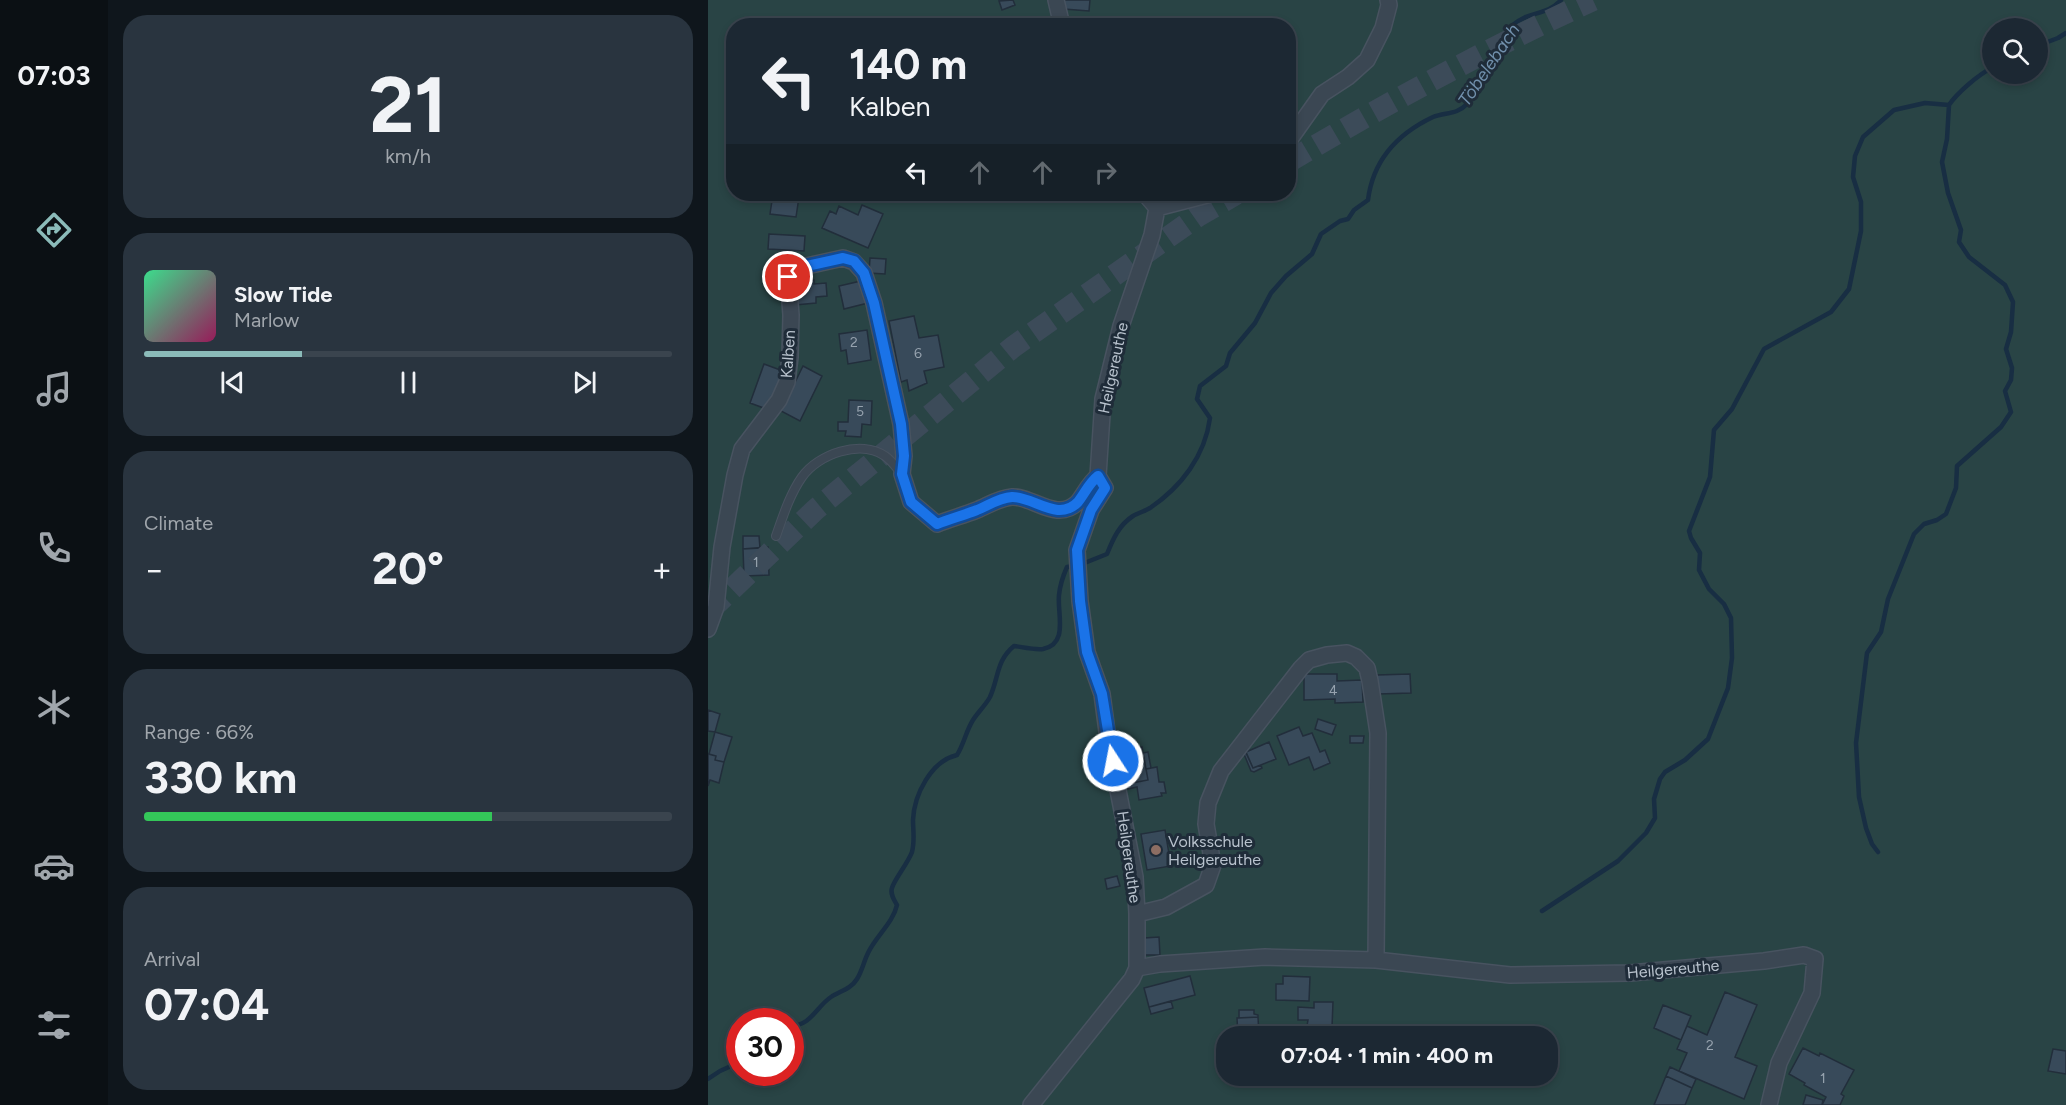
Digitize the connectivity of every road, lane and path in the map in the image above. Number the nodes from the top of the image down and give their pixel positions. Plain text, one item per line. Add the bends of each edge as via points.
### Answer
1 (1056, 0) edge
2 (1388, 0) edge
3 (1060, 18) edge
4 (1296, 131) edge
5 (1151, 201) edge
6 (1184, 201) edge
7 (1157, 208) junction
8 (902, 474) junction
9 (1098, 476) junction
10 (776, 536) dead end
11 (708, 629) edge
12 (1137, 914) junction
13 (1376, 960) junction
14 (1137, 968) junction
15 (1031, 1105) edge
16 (1769, 1105) edge

1 - 3 street
2 - 4 street via 1383,28 1367,60 1322,94
5 - 7 street
6 - 7 street
7 - 9 street, Heilgereuthe via 1103,399
8 - 9 street, Kalben via 911,502 937,524 1007,498 1028,500 1046,509 1066,509 1078,502
8 - 10 lane via 885,456 871,450 851,449 825,458 802,476
8 - 11 street, Kalben via 901,424 864,273 854,261 843,258 793,269 788,277 791,315 787,382 779,400 742,449 722,547 716,607
9 - 12 street, Heilgereuthe via 1105,488 1091,510 1077,550 1079,577 1087,652 1102,694 1135,877
12 - 13 street, Heilgereuthe via 1166,907 1206,885 1213,865 1206,824 1208,803 1221,771 1309,660 1347,653 1366,668 1378,734
12 - 14 street, Heilgereuthe
13 - 14 street, Heilgereuthe via 1265,957
13 - 16 street, Heilgereuthe via 1510,975 1630,973 1804,956 1815,959 1812,993 1779,1063
14 - 15 street

